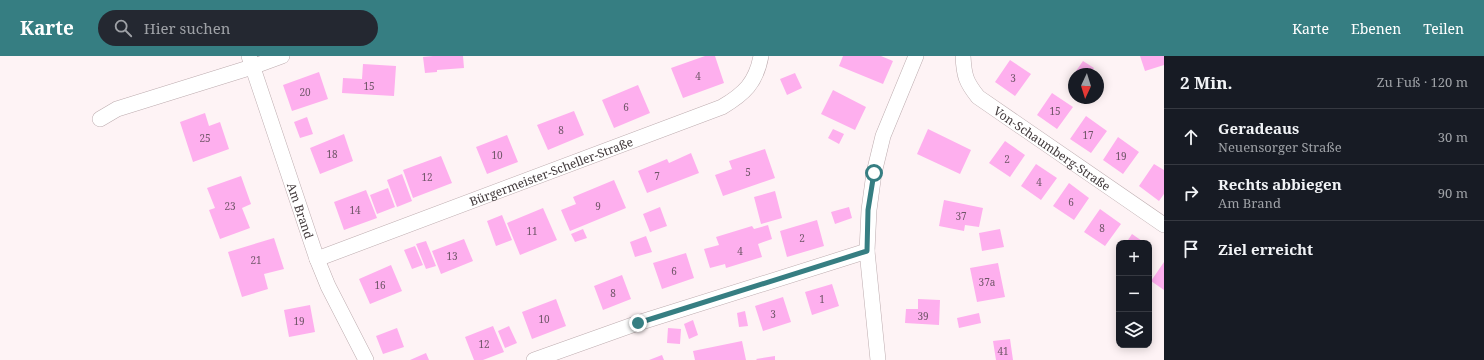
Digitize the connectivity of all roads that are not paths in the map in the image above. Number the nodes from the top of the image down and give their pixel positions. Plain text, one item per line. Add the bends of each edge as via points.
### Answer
1 (282, 56) edge
2 (761, 56) edge
3 (916, 56) edge
4 (962, 56) edge
5 (250, 61) edge
6 (100, 119) dead end
7 (1164, 225) edge
8 (867, 251) junction
9 (317, 259) junction
10 (366, 360) edge
11 (534, 360) edge
12 (878, 360) edge

1 - 5 street
2 - 9 street, Bürgermeister-Scheller-Straße via 759,68 752,82 740,96 722,107
3 - 8 street via 883,136 868,210
4 - 7 street, Von-Schaumberg-Straße via 967,83 978,97
5 - 6 street via 117,109
5 - 9 street, Am Brand
8 - 11 street via 638,323
8 - 12 street
9 - 10 street, Am Brand

